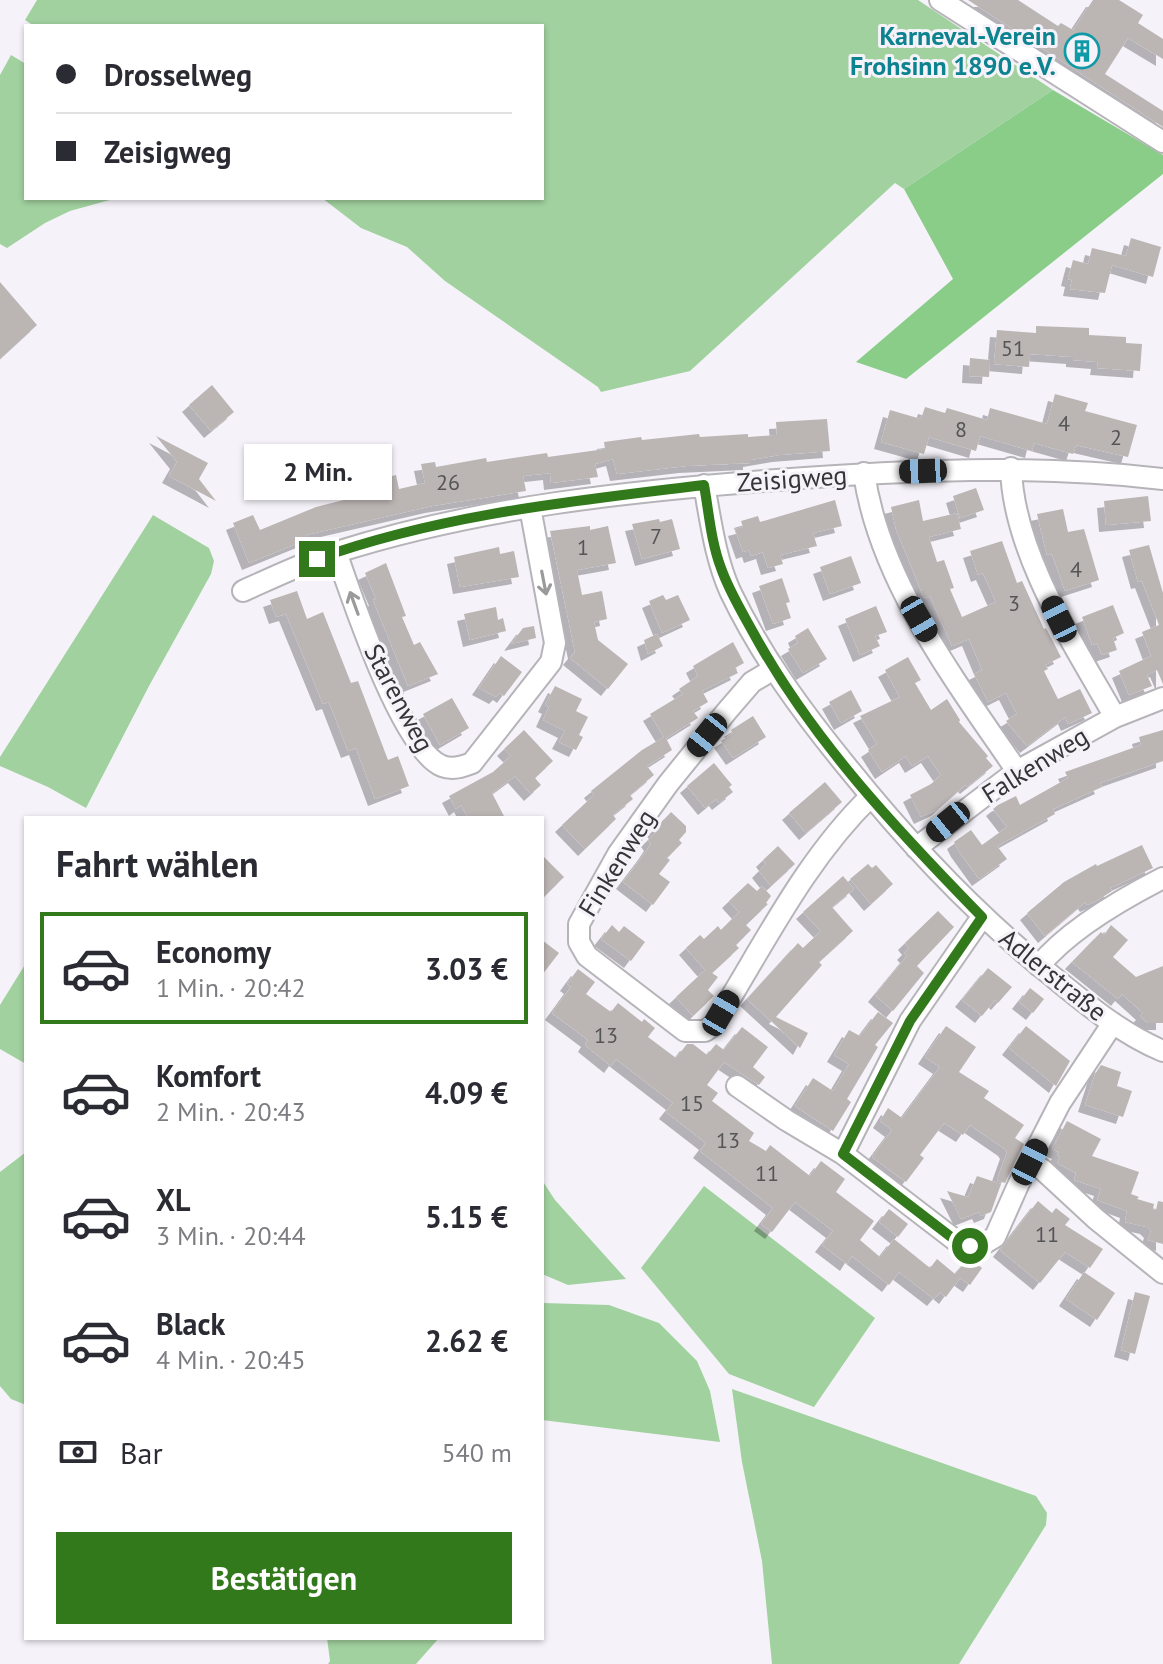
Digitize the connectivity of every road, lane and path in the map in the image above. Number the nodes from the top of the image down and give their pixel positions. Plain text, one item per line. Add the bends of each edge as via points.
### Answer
1 (940, 0) edge
2 (1163, 142) edge
3 (1011, 468) junction
4 (864, 473) junction
5 (1163, 479) edge
6 (704, 485) junction
7 (530, 507) junction
8 (336, 552) junction
9 (243, 591) dead end
10 (774, 669) junction
11 (1163, 698) edge
12 (1115, 717) junction
13 (1017, 771) junction
14 (871, 796) junction
15 (916, 848) junction
16 (1163, 878) edge
17 (982, 917) junction
18 (1039, 966) junction
19 (1113, 1023) junction
20 (1163, 1051) edge
21 (737, 1086) dead end
22 (843, 1154) junction
23 (1030, 1162) junction
24 (1163, 1273) edge

1 - 2 street
3 - 4 street, Zeisigweg
3 - 5 street, Zeisigweg
3 - 12 street via 1017,514 1048,596
4 - 6 street, Zeisigweg
4 - 13 street via 871,513 898,578 949,670
6 - 7 street, Zeisigweg
6 - 10 street, Adlerstraße via 722,571
7 - 8 street, Zeisigweg
7 -> 8 street, Starenweg via 555,653 464,767 433,761 414,736 388,687
8 - 9 street, Zeisigweg
10 - 14 street, Adlerstraße
10 - 14 street, Finkenweg via 752,682 727,711 618,854 579,924 587,956 679,1027 705,1031 714,1025 798,887
11 - 12 street, Falkenweg
12 - 13 street, Falkenweg
13 - 15 street, Falkenweg
14 - 15 street, Adlerstraße
15 - 17 street, Adlerstraße
16 - 18 street via 1068,937
17 - 18 street, Adlerstraße
17 - 22 street via 910,1021
18 - 19 street, Adlerstraße
19 - 20 street, Adlerstraße
19 - 23 street via 1060,1103
21 - 22 street
22 - 23 street via 970,1246 995,1237
23 - 24 street

